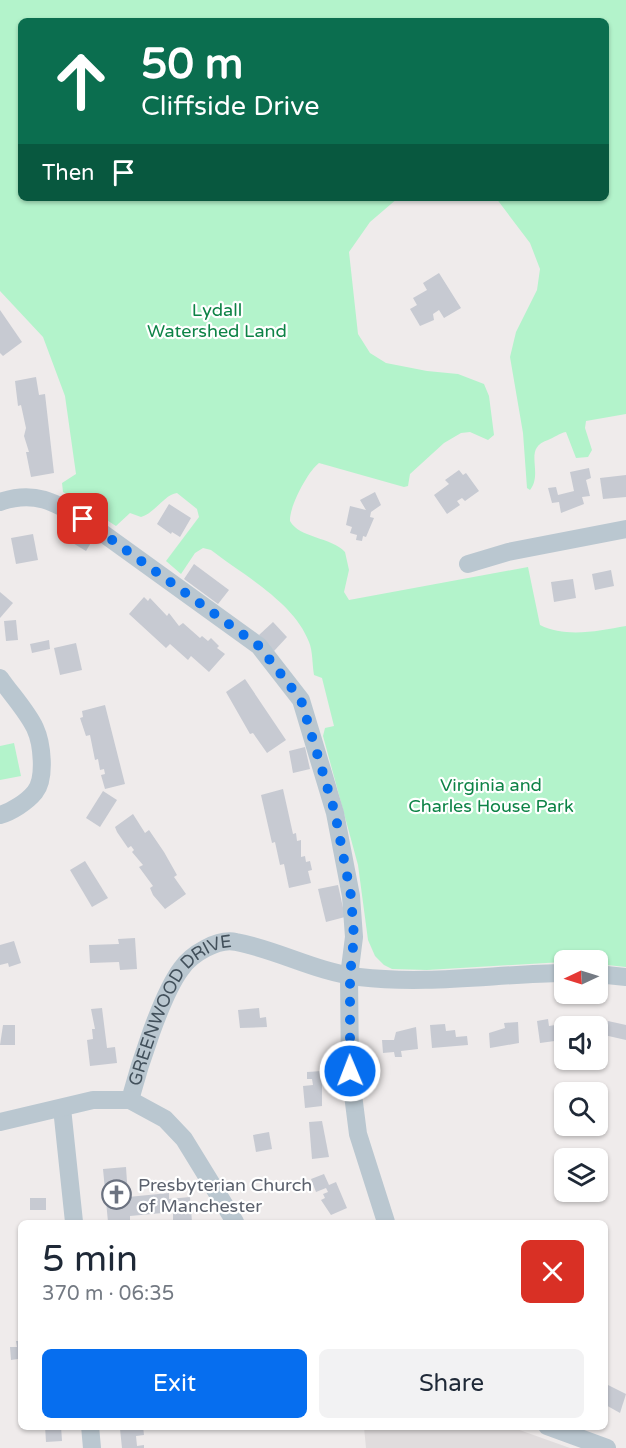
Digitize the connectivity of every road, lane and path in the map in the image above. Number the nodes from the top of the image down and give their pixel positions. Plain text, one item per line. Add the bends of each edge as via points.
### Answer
1 (0, 502) edge
2 (626, 529) edge
3 (468, 564) dead end
4 (0, 678) edge
5 (0, 815) edge
6 (554, 973) edge
7 (608, 975) edge
8 (350, 976) junction
9 (626, 977) edge
10 (130, 1100) junction
11 (62, 1108) junction
12 (1, 1122) edge
13 (74, 1220) edge
14 (234, 1220) edge
15 (385, 1220) edge
16 (90, 1430) edge
17 (558, 1430) edge
18 (92, 1448) edge
19 (607, 1448) edge

1 - 8 street via 36,497 53,501 83,519 259,646 301,700 335,813 351,896 354,937
2 - 3 street via 508,552
4 - 5 street via 35,729 41,756 35,792
6 - 8 street, GREENWOOD DRIVE via 408,980
7 - 9 street
8 - 10 street, GREENWOOD DRIVE via 232,941 195,954 171,986
8 - 15 street via 350,1071 358,1134
10 - 11 street via 93,1100
10 - 14 street via 165,1119 184,1139
11 - 12 street
11 - 13 street
16 - 18 street
17 - 19 street

